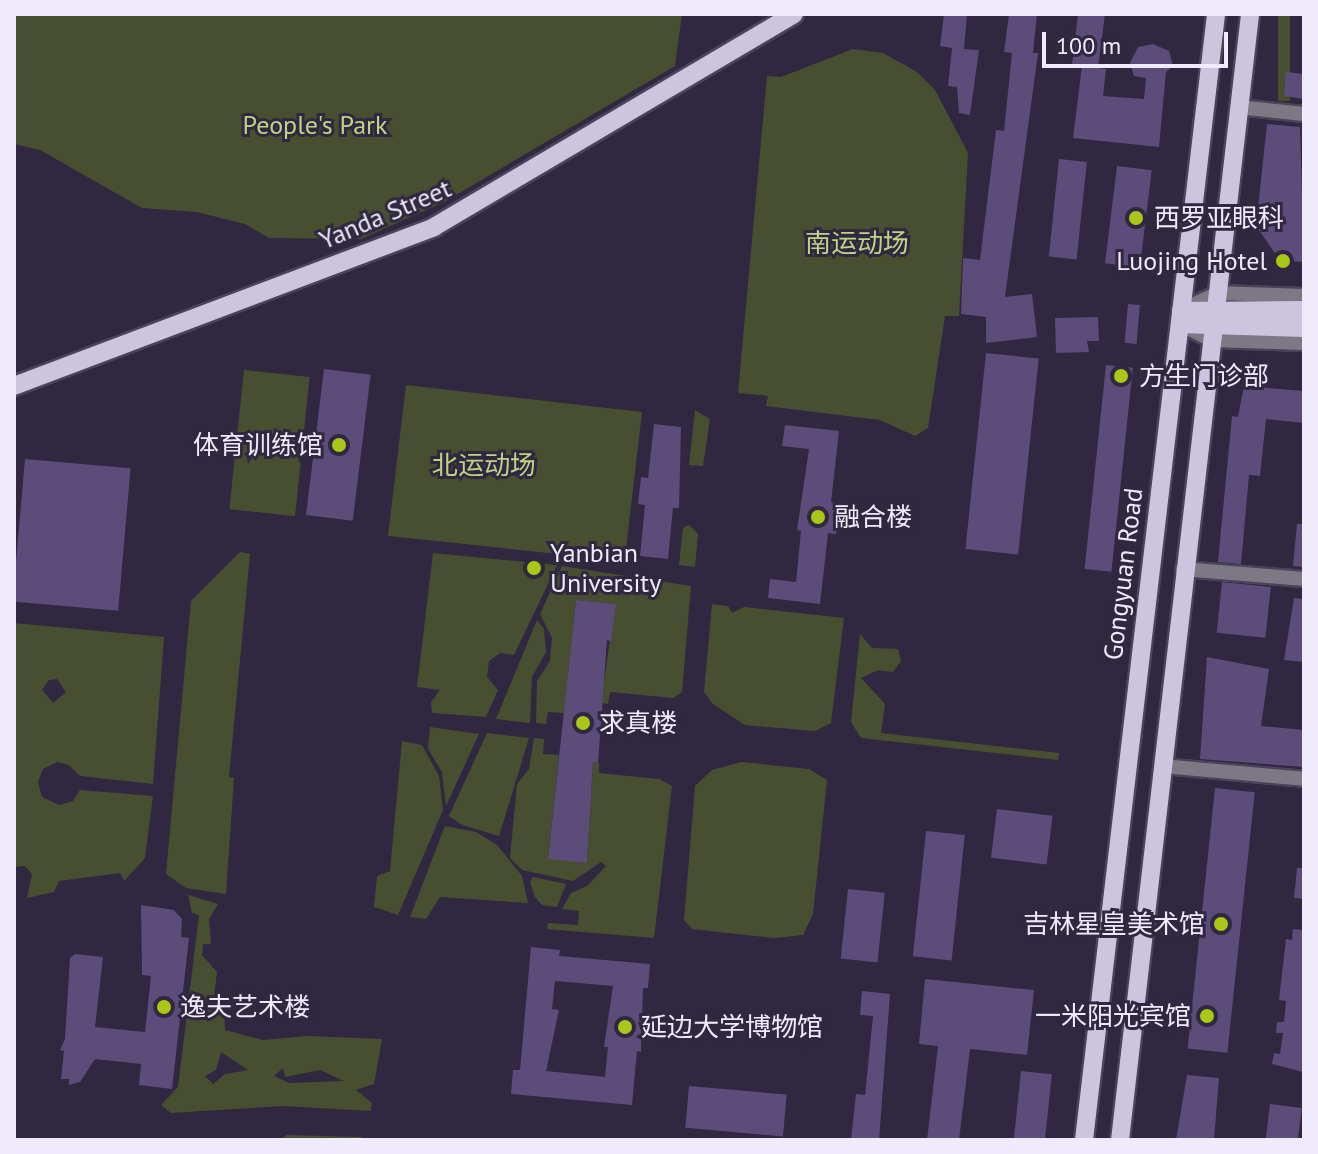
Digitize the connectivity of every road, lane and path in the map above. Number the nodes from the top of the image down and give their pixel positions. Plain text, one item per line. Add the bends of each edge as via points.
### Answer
1 (794, 14) edge
2 (1216, 14) edge
3 (1250, 14) edge
4 (1238, 107) junction
5 (1304, 114) edge
6 (1218, 293) junction
7 (1304, 296) edge
8 (1304, 310) edge
9 (1181, 317) junction
10 (1214, 326) junction
11 (1304, 328) edge
12 (1304, 343) edge
13 (14, 386) edge
14 (1183, 569) junction
15 (1304, 579) edge
16 (1162, 766) junction
17 (1304, 779) edge
18 (1084, 1140) edge
19 (1120, 1140) edge

1 - 13 main road, Yanda Street via 434,227
2 - 9 main road, Gongyuan Road
3 - 4 main road
4 - 5 street
4 - 6 main road
6 - 7 street
6 - 9 street
6 - 10 main road
8 - 10 main road
9 - 10 main road
9 - 10 street
9 - 18 main road, Gongyuan Road
10 - 11 main road
10 - 12 street
10 - 14 main road
14 - 15 street
14 - 16 main road
16 - 17 street
16 - 19 main road

